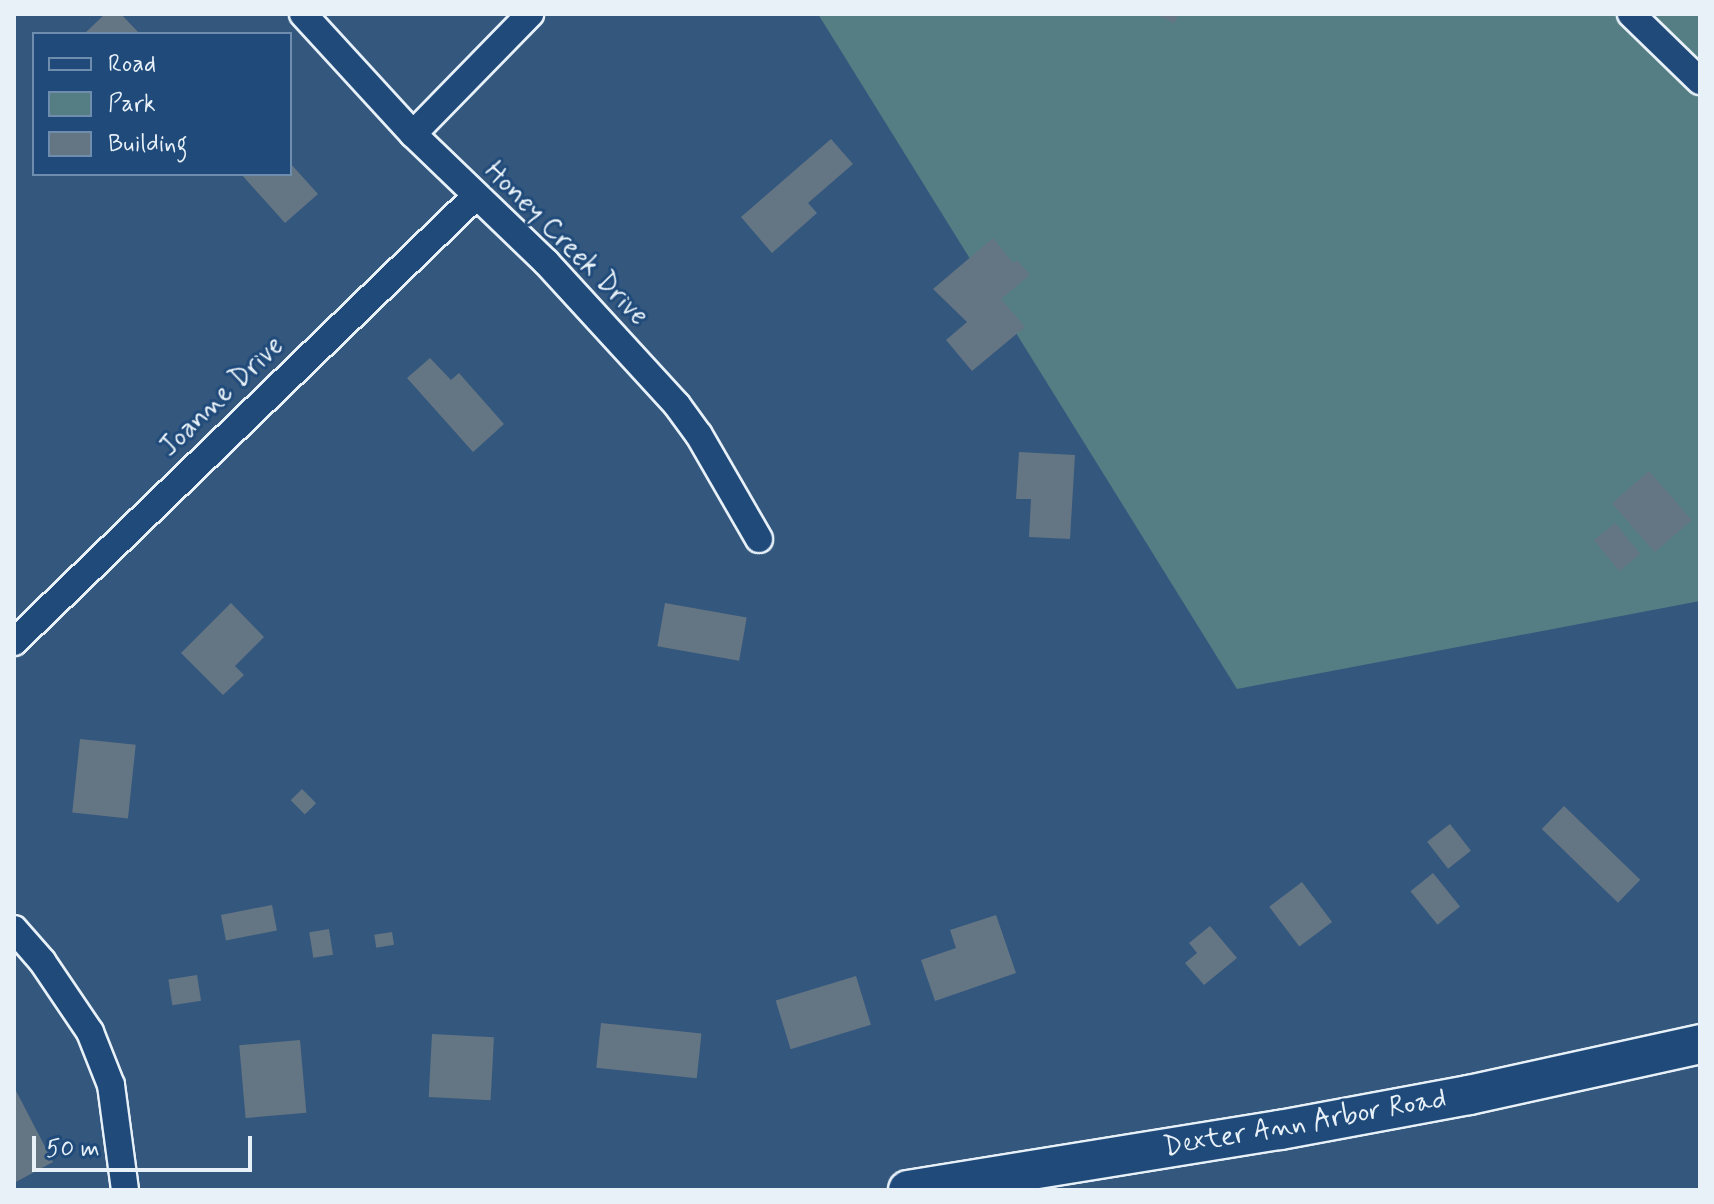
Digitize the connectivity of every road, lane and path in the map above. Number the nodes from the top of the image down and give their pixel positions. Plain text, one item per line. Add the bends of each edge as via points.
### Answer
1 (303, 14) edge
2 (530, 14) edge
3 (1631, 14) edge
4 (1700, 81) edge
5 (413, 134) junction
6 (475, 197) junction
7 (759, 539) dead end
8 (14, 642) edge
9 (14, 929) edge
10 (1700, 1044) edge
11 (125, 1190) edge
12 (908, 1190) edge

1 - 5 street, Honey Creek Drive
2 - 5 street
3 - 4 street
5 - 6 street, Honey Creek Drive
6 - 7 street, Honey Creek Drive via 546,262 677,405
6 - 8 street, Joanne Drive
9 - 11 street via 90,1032 111,1085
10 - 12 main road, Dexter Ann Arbor Road via 1280,1130

